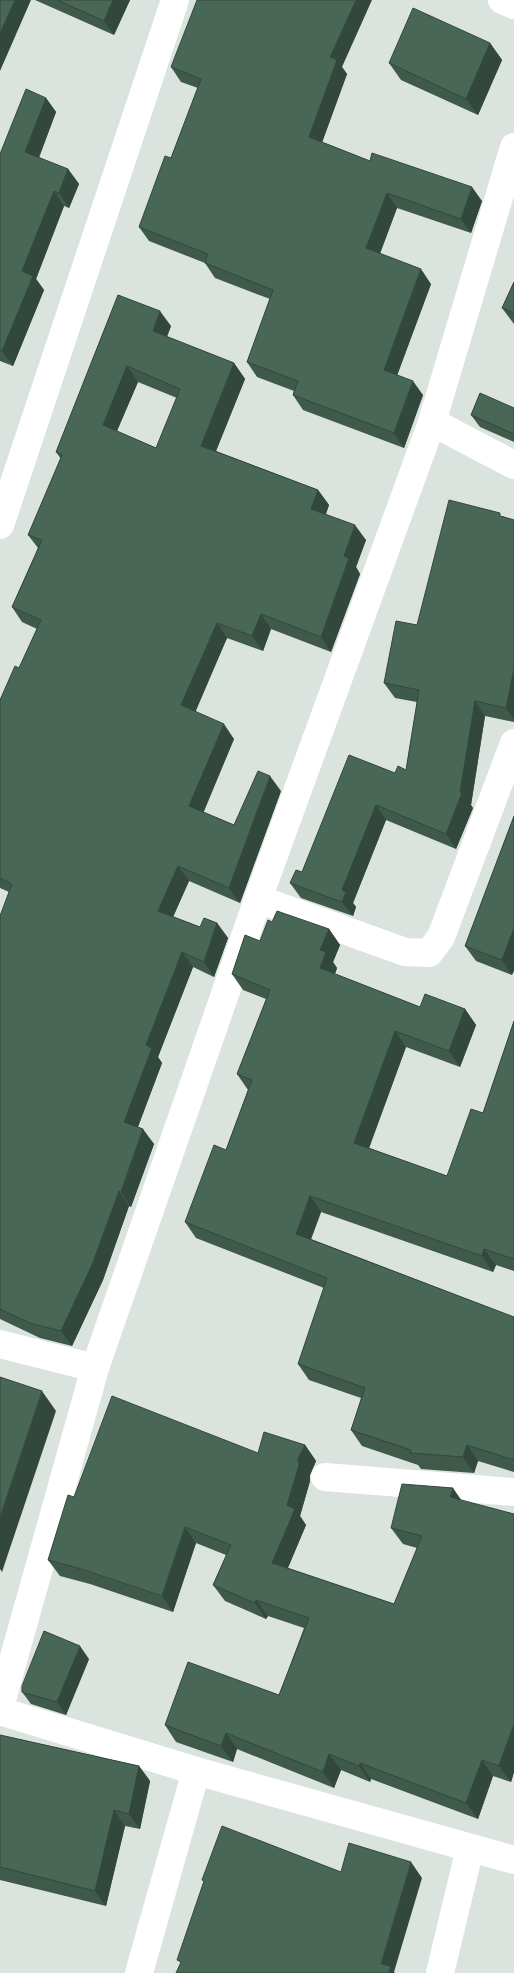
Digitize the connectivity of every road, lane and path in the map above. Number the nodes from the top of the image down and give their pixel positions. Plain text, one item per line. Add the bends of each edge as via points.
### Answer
1 (175, 0) edge
2 (502, 0) edge
3 (514, 5) edge
4 (514, 147) edge
5 (432, 422) junction
6 (514, 464) edge
7 (0, 525) edge
8 (514, 744) edge
9 (258, 899) junction
10 (0, 1344) edge
11 (95, 1368) junction
12 (325, 1477) dead end
13 (514, 1492) edge
14 (0, 1707) edge
15 (0, 1711) edge
16 (196, 1771) junction
17 (470, 1848) junction
18 (514, 1859) edge
19 (139, 1973) edge
20 (440, 1973) edge

1 - 7 street
2 - 3 street
4 - 5 street
5 - 6 street
5 - 9 street
8 - 9 street via 441,937 429,953 405,952
9 - 11 street
10 - 11 street
11 - 14 street
12 - 13 street
15 - 16 street
16 - 17 street
16 - 19 street
17 - 18 street
17 - 20 street

